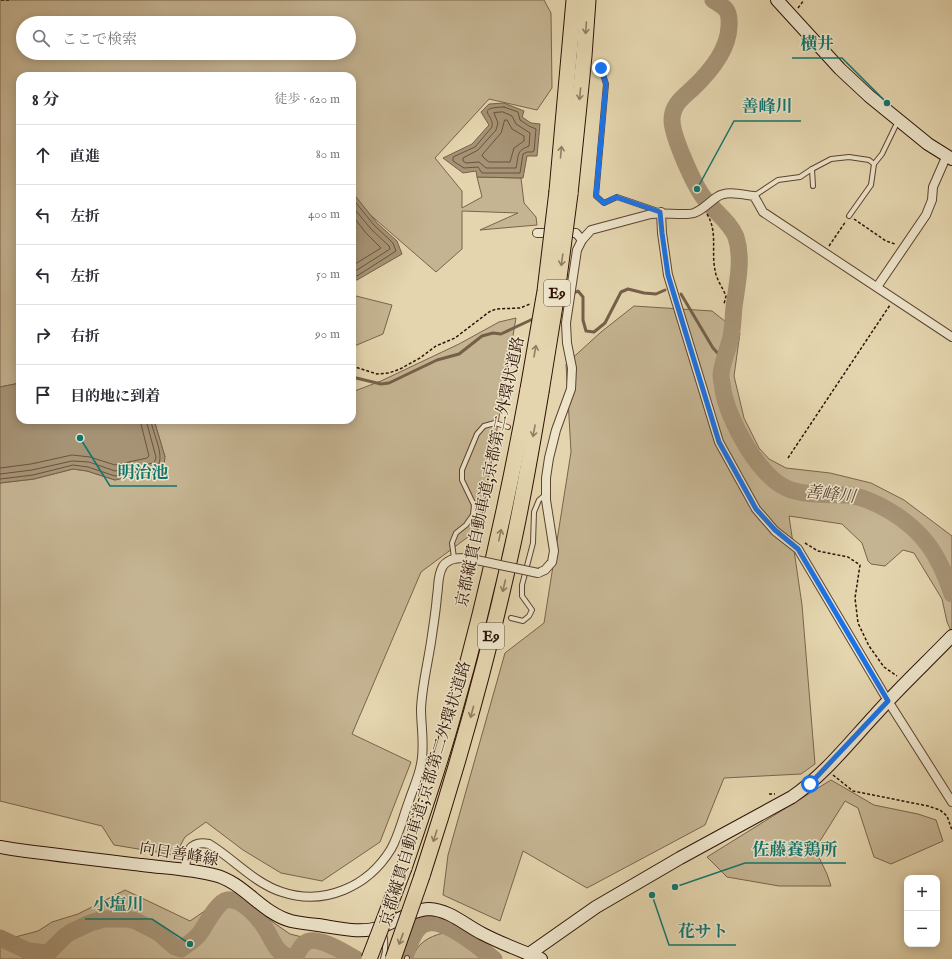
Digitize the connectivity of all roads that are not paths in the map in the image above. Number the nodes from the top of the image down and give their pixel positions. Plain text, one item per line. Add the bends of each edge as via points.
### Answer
1 (574, 0) edge
2 (588, 0) edge
3 (777, 0) edge
4 (577, 54) junction
5 (601, 68) dead end
6 (898, 121) junction
7 (950, 157) edge
8 (874, 164) junction
9 (812, 168) junction
10 (812, 186) dead end
11 (754, 196) junction
12 (660, 212) junction
13 (849, 216) road end
14 (537, 233) dead end
15 (582, 240) junction
16 (877, 287) junction
17 (952, 337) edge
18 (535, 391) junction
19 (508, 427) dead end
20 (546, 493) junction
21 (454, 558) junction
22 (511, 618) dead end
23 (952, 636) edge
24 (888, 701) junction
25 (952, 802) edge
26 (0, 847) edge
27 (185, 870) junction
28 (382, 927) junction
29 (529, 954) junction
30 (369, 959) edge
31 (383, 959) edge
32 (402, 959) edge
33 (542, 959) edge

1 - 4 highway, 京都縦貫自動車道;京都第二外環状道路 / E9
2 -> 4 highway, 京都縦貫自動車道;京都第二外環状道路 / E9
3 - 6 main road via 840,68
4 - 18 highway, 京都縦貫自動車道;京都第二外環状道路 / E9, bridge via 564,192 545,291
5 - 12 lane via 606,84 596,196 604,203 616,197
6 - 7 main road
6 - 8 lane via 882,154
7 - 16 street via 933,187 932,200 926,215
8 - 9 lane via 869,160 831,158
8 - 13 lane via 871,185
9 - 10 lane
9 - 11 lane via 800,177 778,180
11 - 12 street via 724,194 694,213
11 - 16 street via 763,212
12 - 15 street via 591,230
12 - 24 street via 668,275 719,442 756,509 775,530 798,549
14 - 15 street via 576,232
15 - 20 street via 577,250 566,323 572,368 571,389 550,458
16 - 17 street
30 -> 18 highway, 京都縦貫自動車道;京都第二外環状道路 / E9, bridge via 404,868 436,773 469,658
18 -> 32 highway, 京都縦貫自動車道;京都第二外環状道路 / E9, bridge via 518,520 499,609 454,773 422,876
19 - 21 lane via 495,423 484,426 477,434 462,470 462,480 474,505 473,515 452,542
20 - 21 street, bridge via 554,551 552,562 545,570 538,574 468,558
20 - 22 lane via 539,500 534,512 533,543 522,585 522,596 532,610 530,616 523,621
21 - 27 street via 444,565 438,576 438,595 422,696 422,763 397,836 381,864 349,889 313,898 296,896 265,885 209,844 202,842 187,853
23 - 24 main road
24 - 25 street
24 - 29 main road via 826,769 792,798 596,907
26 - 27 main road, 向日善峰線
27 - 28 main road, 向日善峰線 via 215,875 231,882 261,906 291,921 349,930 372,930
28 - 29 main road, 向日善峰線 via 418,911 439,910 449,913 500,943
28 - 31 lane via 386,941
29 - 33 main road, 向日善峰線

